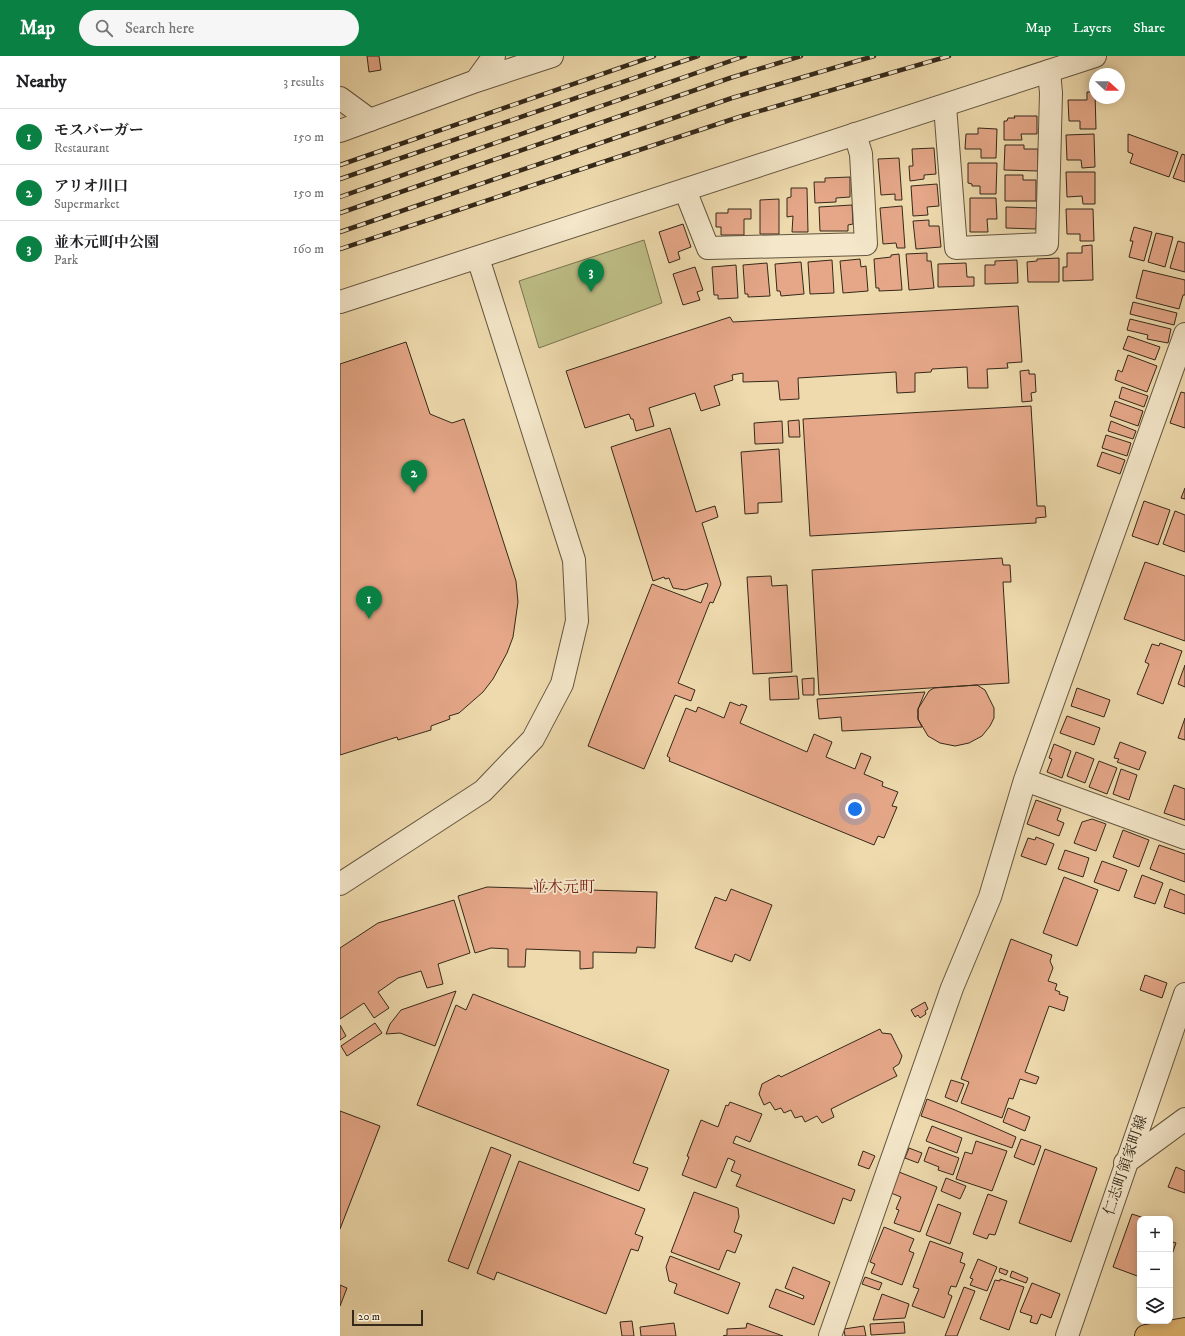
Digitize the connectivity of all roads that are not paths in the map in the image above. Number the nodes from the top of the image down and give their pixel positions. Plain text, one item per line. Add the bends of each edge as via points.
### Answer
1 (494, 56) edge
2 (552, 56) edge
3 (1095, 56) edge
4 (1049, 71) junction
5 (476, 81) junction
6 (340, 98) edge
7 (945, 106) junction
8 (370, 120) junction
9 (340, 131) edge
10 (855, 134) junction
11 (686, 190) junction
12 (478, 258) junction
13 (340, 302) edge
14 (1185, 334) edge
15 (1025, 780) junction
16 (1185, 838) edge
17 (340, 884) edge
18 (1185, 994) edge
19 (1185, 1119) edge
20 (1126, 1162) junction
21 (1185, 1329) edge
22 (830, 1336) edge
23 (1067, 1336) edge
24 (1146, 1336) edge

1 - 5 street
2 - 5 street
3 - 4 street
4 - 7 street
4 - 7 street via 1051,93 1047,244 956,248
5 - 8 street
6 - 8 street
7 - 10 street
8 - 9 street
10 - 11 street
10 - 11 street via 861,154 866,244 708,248
11 - 12 street
12 - 13 street
12 - 17 street via 574,560 577,621 562,684 533,739 482,791
14 - 15 street
15 - 16 street
15 - 22 street via 990,897 952,988
18 - 20 street, 仁志町領家町線
19 - 20 street
20 - 23 street, 仁志町領家町線
21 - 24 main road

